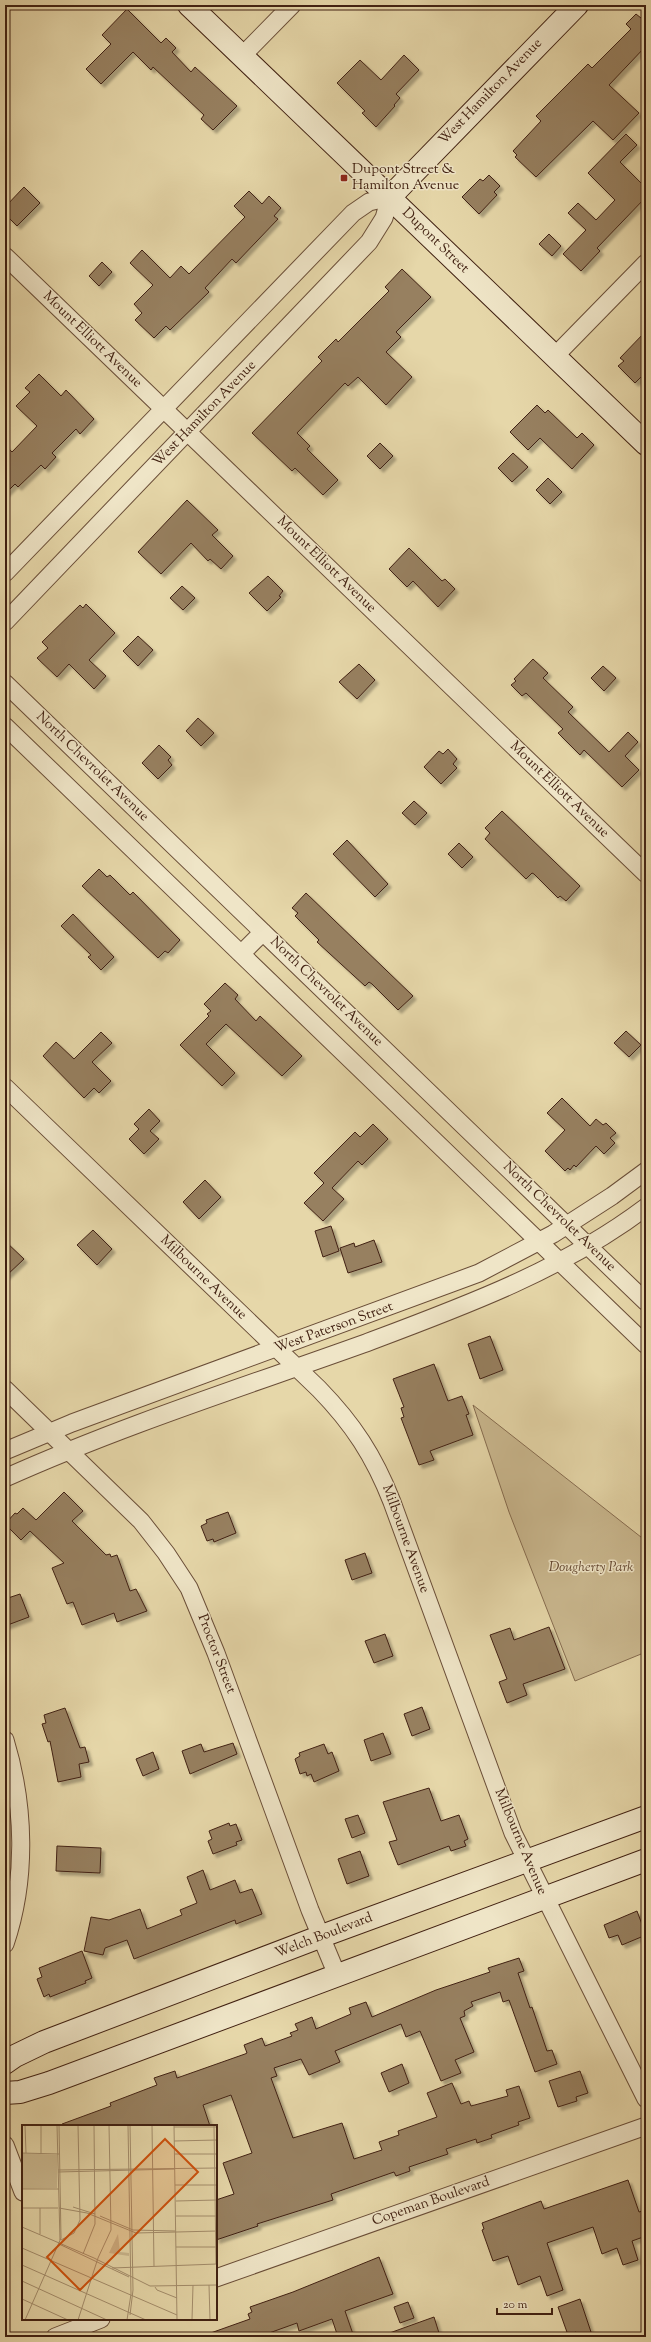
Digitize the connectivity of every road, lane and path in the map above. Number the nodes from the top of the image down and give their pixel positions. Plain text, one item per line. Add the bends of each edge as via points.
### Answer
1 (189, 5) edge
2 (292, 5) edge
3 (577, 5) edge
4 (242, 56) junction
5 (390, 197) junction
6 (5, 256) edge
7 (646, 263) edge
8 (555, 356) junction
9 (164, 408) junction
10 (188, 432) junction
11 (646, 444) edge
12 (5, 573) edge
13 (5, 622) edge
14 (5, 683) edge
15 (5, 726) edge
16 (646, 874) edge
17 (263, 932) junction
18 (241, 954) junction
19 (5, 1087) edge
20 (646, 1171) edge
21 (646, 1207) edge
22 (567, 1226) junction
23 (540, 1243) junction
24 (588, 1246) junction
25 (560, 1262) junction
26 (646, 1302) edge
27 (646, 1345) edge
28 (276, 1349) junction
29 (296, 1368) junction
30 (5, 1389) edge
31 (50, 1432) junction
32 (69, 1450) junction
33 (5, 1451) edge
34 (5, 1478) edge
35 (5, 1740) edge
36 (646, 1817) edge
37 (646, 1860) edge
38 (526, 1861) junction
39 (544, 1897) junction
40 (322, 1936) junction
41 (5, 1944) edge
42 (336, 1975) junction
43 (5, 2063) edge
44 (5, 2093) edge
45 (646, 2100) edge
46 (646, 2126) edge
47 (5, 2145) edge
48 (22, 2189) edge
49 (217, 2278) edge
50 (98, 2320) edge
51 (75, 2328) edge
52 (56, 2337) edge

1 - 4 main road, Dupont Street
2 - 4 street
3 - 5 main road, West Hamilton Avenue
4 - 5 main road, Dupont Street
5 - 8 main road, Dupont Street
5 - 9 street via 369,202 353,213
5 - 10 street, West Hamilton Avenue via 384,218 369,242
6 - 9 street, Mount Elliott Avenue
7 - 8 street
8 - 11 main road, Dupont Street
9 - 10 street, Mount Elliott Avenue
9 - 12 street
10 - 13 street, West Hamilton Avenue
10 - 16 street, Mount Elliott Avenue
14 - 17 street, North Chevrolet Avenue
15 - 18 street
17 - 18 street
17 - 22 street, North Chevrolet Avenue
18 - 23 street
19 - 28 street, Milbourne Avenue
20 - 22 street, West Paterson Street
21 - 24 street, West Paterson Street
22 - 23 street, West Paterson Street
22 - 24 street, North Chevrolet Avenue
23 - 25 street
23 - 28 street, West Paterson Street via 460,1282
24 - 25 street, West Paterson Street
24 - 26 street, North Chevrolet Avenue
25 - 27 street
25 - 29 street, West Paterson Street via 482,1300
28 - 29 street, Milbourne Avenue
28 - 31 street, West Paterson Street
29 - 32 street, West Paterson Street
29 - 38 street, Milbourne Avenue via 350,1423 380,1473 513,1833
30 - 31 street, Proctor Street
31 - 32 street, Proctor Street
31 - 33 street, West Paterson Street
32 - 34 street, West Paterson Street
32 - 40 street, Proctor Street via 149,1530 175,1565 194,1598 310,1910
35 - 41 street via 15,1784 21,1845 16,1898
36 - 38 main road, Welch Boulevard
37 - 39 main road
38 - 39 street, Milbourne Avenue
38 - 40 main road, Welch Boulevard
39 - 42 main road
39 - 45 street, Milbourne Avenue
40 - 42 street, Proctor Street
40 - 43 main road, Welch Boulevard via 44,2042
42 - 44 main road via 49,2083 20,2092
46 - 49 street, Copeman Boulevard
47 - 48 street
50 - 51 street
51 - 52 street

